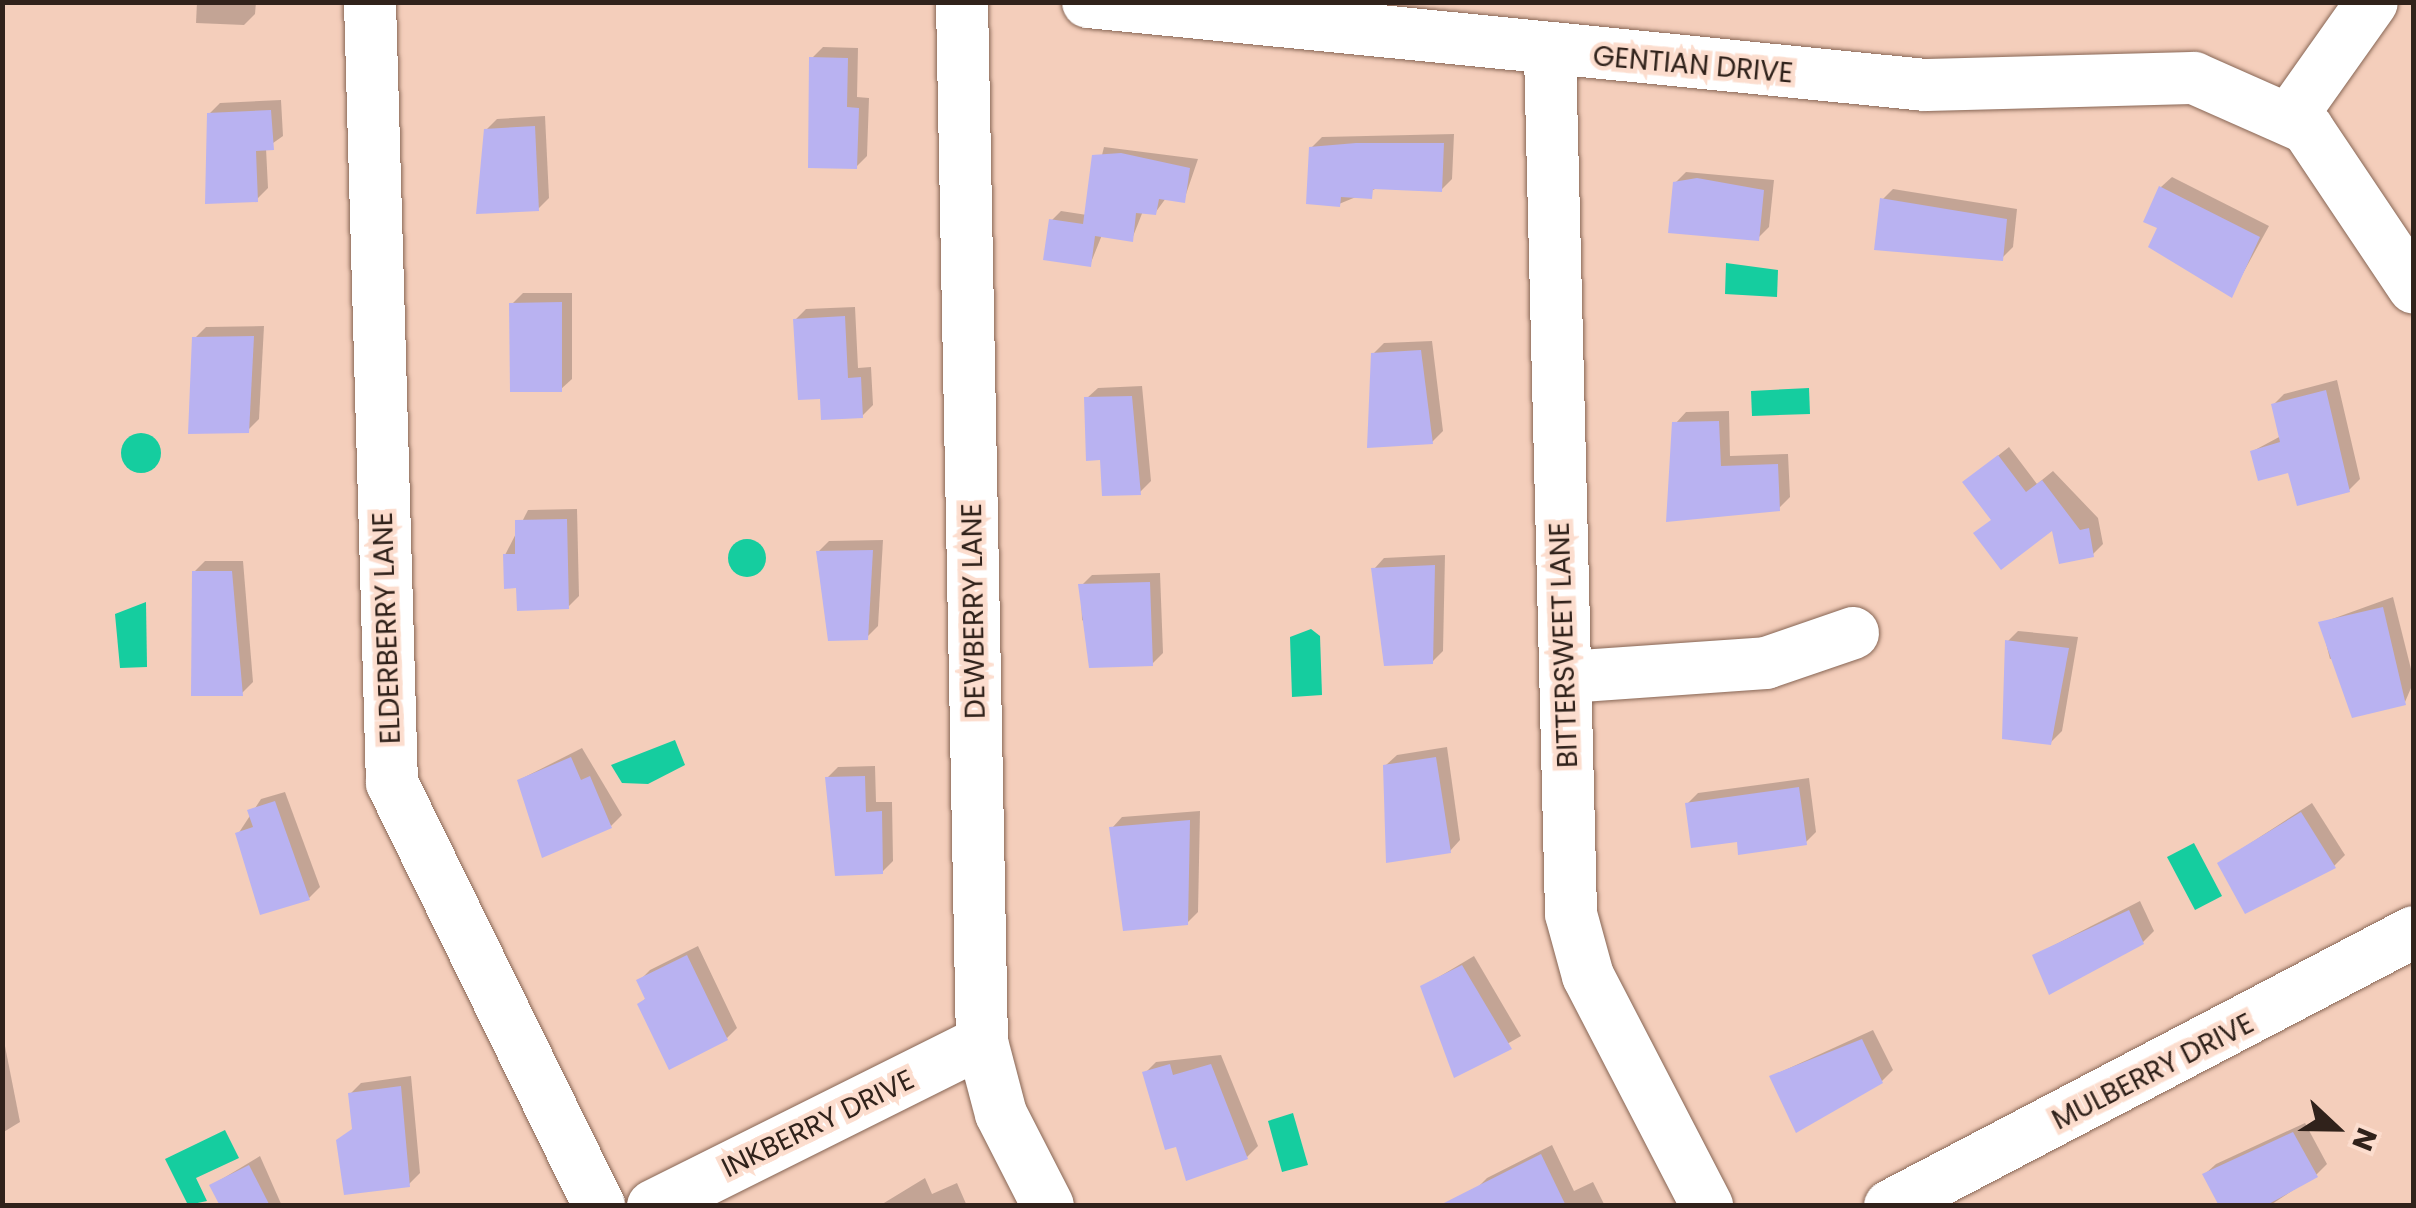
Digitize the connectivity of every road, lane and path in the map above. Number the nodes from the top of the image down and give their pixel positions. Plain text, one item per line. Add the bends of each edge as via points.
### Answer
1 (370, 2) edge
2 (962, 2) edge
3 (1088, 2) edge
4 (2372, 2) edge
5 (1550, 53) junction
6 (2292, 115) junction
7 (2414, 288) edge
8 (1853, 633) dead end
9 (1567, 678) junction
10 (2414, 932) edge
11 (982, 1042) junction
12 (600, 1206) edge
13 (653, 1206) edge
14 (1048, 1206) edge
15 (1707, 1206) edge
16 (1890, 1206) edge

1 - 12 street, ELDERBERRY LANE via 392,783
2 - 11 street, DEWBERRY LANE
3 - 5 street, GENTIAN DRIVE
4 - 6 street
5 - 6 street, GENTIAN DRIVE via 1925,85 2156,73
5 - 9 street, BITTERSWEET LANE
6 - 7 street via 2340,167
8 - 9 street via 1766,663
9 - 15 street, BITTERSWEET LANE via 1571,914 1588,976
10 - 16 street, MULBERRY DRIVE
11 - 13 street, INKBERRY DRIVE
11 - 14 street, DEWBERRY LANE via 1002,1114

